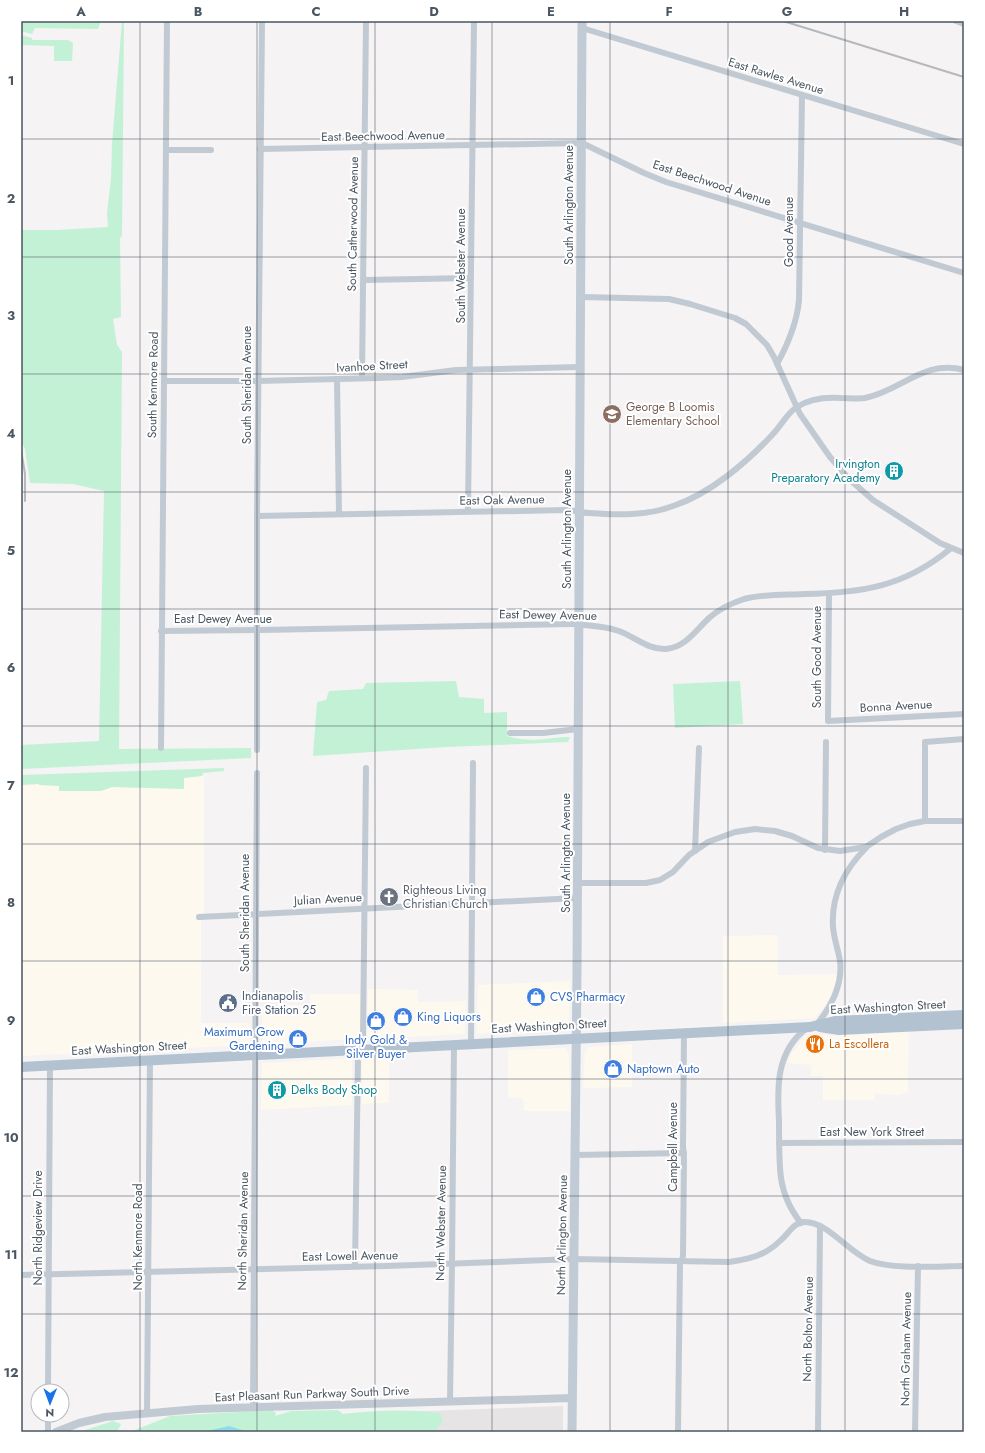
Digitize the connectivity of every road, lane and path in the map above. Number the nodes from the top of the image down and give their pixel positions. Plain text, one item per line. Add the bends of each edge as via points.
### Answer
1 (167, 21) edge
2 (262, 21) edge
3 (366, 21) edge
4 (474, 21) edge
5 (956, 21) edge
6 (582, 24) edge
7 (964, 24) edge
8 (802, 95) junction
9 (582, 142) junction
10 (964, 144) edge
11 (472, 145) junction
12 (365, 147) junction
13 (260, 149) junction
14 (166, 150) junction
15 (211, 150) dead end
16 (800, 222) junction
17 (964, 273) edge
18 (472, 278) junction
19 (364, 280) junction
20 (581, 297) junction
21 (777, 364) junction
22 (580, 367) junction
23 (471, 369) junction
24 (964, 370) edge
25 (362, 378) junction
26 (337, 379) junction
27 (164, 381) junction
28 (258, 381) junction
29 (796, 407) junction
30 (468, 511) junction
31 (580, 511) junction
32 (339, 514) junction
33 (257, 516) junction
34 (950, 549) junction
35 (964, 553) edge
36 (829, 593) junction
37 (579, 625) junction
38 (161, 630) junction
39 (258, 630) junction
40 (964, 714) edge
41 (828, 721) joint
42 (578, 729) junction
43 (510, 733) dead end
44 (964, 739) edge
45 (826, 742) dead end
46 (161, 748) dead end
47 (699, 748) dead end
48 (257, 750) dead end
49 (473, 762) dead end
50 (366, 768) dead end
51 (257, 773) dead end
52 (924, 821) junction
53 (964, 821) edge
54 (866, 847) junction
55 (825, 850) junction
56 (695, 851) junction
57 (578, 883) junction
58 (577, 898) junction
59 (472, 903) junction
60 (364, 908) junction
61 (256, 914) junction
62 (199, 917) dead end
63 (964, 1015) edge
64 (964, 1024) edge
65 (812, 1026) junction
66 (684, 1033) junction
67 (576, 1038) junction
68 (471, 1043) junction
69 (454, 1044) junction
70 (361, 1049) junction
71 (255, 1054) junction
72 (150, 1060) junction
73 (50, 1065) junction
74 (21, 1067) edge
75 (964, 1142) edge
76 (779, 1143) junction
77 (684, 1153) junction
78 (575, 1155) junction
79 (801, 1223) junction
80 (820, 1226) junction
81 (574, 1259) junction
82 (681, 1262) junction
83 (452, 1263) junction
84 (355, 1266) junction
85 (918, 1266) junction
86 (964, 1266) edge
87 (254, 1269) junction
88 (148, 1273) junction
89 (48, 1274) junction
90 (21, 1275) edge
91 (48, 1383) edge
92 (572, 1398) junction
93 (450, 1402) junction
94 (253, 1408) junction
95 (148, 1413) junction
96 (56, 1432) edge
97 (572, 1432) edge
98 (678, 1432) edge
99 (818, 1432) edge
100 (915, 1432) edge

1 - 14 street, South Kenmore Road
2 - 13 street, South Sheridan Avenue
3 - 12 street, South Catherwood Avenue
4 - 11 street, South Webster Avenue
5 - 7 street
6 - 8 street, East Rawles Avenue
6 - 9 main road, South Arlington Avenue
8 - 10 street, East Rawles Avenue
8 - 16 street, Good Avenue
9 - 11 street, East Beechwood Avenue
9 - 16 street, East Beechwood Avenue via 661,180
9 - 20 main road, South Arlington Avenue
11 - 12 street, East Beechwood Avenue
11 - 18 street, South Webster Avenue
12 - 13 street, East Beechwood Avenue
12 - 19 street, South Catherwood Avenue
13 - 28 street, South Sheridan Avenue
14 - 15 street
14 - 27 street, South Kenmore Road
16 - 17 street, East Beechwood Avenue
16 - 21 street, Good Avenue via 799,306 792,333
18 - 19 street
18 - 23 street, South Webster Avenue
19 - 25 street, South Catherwood Avenue
20 - 21 street via 669,299 735,318 746,324 763,341
20 - 22 main road, South Arlington Avenue
21 - 29 street
22 - 23 street, Ivanhoe Street
22 - 31 main road, South Arlington Avenue
23 - 25 street, Ivanhoe Street
23 - 30 street, South Webster Avenue
24 - 29 street, East Oak Avenue via 936,368 920,373 881,393 856,398 831,397
25 - 26 street, Ivanhoe Street
26 - 28 street, Ivanhoe Street
26 - 32 street
27 - 28 street, Ivanhoe Street
27 - 38 street, South Kenmore Road
28 - 33 street, South Sheridan Avenue
29 - 31 street, East Oak Avenue via 744,462 715,484 680,504 643,513
29 - 34 street via 830,457 849,479 878,503
30 - 31 street, East Oak Avenue
30 - 32 street, East Oak Avenue
31 - 37 main road, South Arlington Avenue
32 - 33 street, East Oak Avenue
33 - 39 street, South Sheridan Avenue
34 - 35 street
34 - 36 street, East Dewey Avenue via 917,571 888,584 863,590
36 - 37 street, East Dewey Avenue via 762,596 742,600 714,614 687,641 665,649 648,646 612,629
36 - 41 street, South Good Avenue
37 - 39 street, East Dewey Avenue
37 - 42 main road, South Arlington Avenue
38 - 39 street, East Dewey Avenue
38 - 46 street, South Kenmore Road
39 - 48 street, South Sheridan Avenue
40 - 41 street, Bonna Avenue
42 - 43 street
42 - 57 main road, South Arlington Avenue
44 - 52 street via 925,742
45 - 55 street
47 - 56 street
49 - 59 street
50 - 60 street
51 - 61 street, South Sheridan Avenue
52 - 53 street
52 - 54 street via 896,829
54 - 55 street via 840,851
54 - 65 street via 848,867 836,896 833,929 840,961 839,981 834,998 823,1017
55 - 56 street via 781,833 755,829 724,835
56 - 57 street via 665,877 654,881
57 - 58 main road, South Arlington Avenue
58 - 59 street, Julian Avenue
58 - 67 main road, South Arlington Avenue
59 - 60 street, Julian Avenue
59 - 68 street
60 - 61 street, Julian Avenue
60 - 70 street
61 - 62 street, Julian Avenue
61 - 71 street, South Sheridan Avenue
63 - 65 main road, East Washington Street via 835,1021
64 - 65 main road, East Washington Street via 839,1030
65 - 66 main road, East Washington Street
65 - 76 street via 802,1032 792,1044 781,1068 778,1091
66 - 67 main road, East Washington Street
66 - 77 street, Campbell Avenue
67 - 68 main road, East Washington Street
67 - 78 main road, North Arlington Avenue
68 - 69 main road, East Washington Street
69 - 70 main road, East Washington Street
69 - 83 street, North Webster Avenue
70 - 71 main road, East Washington Street
70 - 84 street via 358,1056
71 - 72 main road, East Washington Street
71 - 87 street, North Sheridan Avenue
72 - 73 main road, East Washington Street
72 - 88 street, North Kenmore Road
73 - 74 main road, East Washington Street
73 - 89 street, North Ridgeview Drive
75 - 76 street, East New York Street
76 - 79 street via 783,1189
77 - 78 street
77 - 82 street, Campbell Avenue
78 - 81 main road, North Arlington Avenue
79 - 80 street via 810,1222
79 - 82 street, East Lowell Avenue via 757,1256 729,1262
80 - 85 street via 867,1260 889,1265
80 - 99 street, North Bolton Avenue
81 - 82 street, East Lowell Avenue
81 - 83 street, East Lowell Avenue
81 - 92 main road, North Arlington Avenue
82 - 98 street, Campbell Avenue
83 - 84 street, East Lowell Avenue
83 - 93 street, North Webster Avenue
84 - 87 street, East Lowell Avenue
85 - 86 street
85 - 100 street, North Graham Avenue
87 - 88 street, East Lowell Avenue
87 - 94 street, North Sheridan Avenue
88 - 89 street, East Lowell Avenue
88 - 95 street, North Kenmore Road
89 - 90 street, East Lowell Avenue
89 - 91 street, North Ridgeview Drive
92 - 93 street, East Pleasant Run Parkway South Drive
92 - 97 main road, North Arlington Avenue
93 - 94 street, East Pleasant Run Parkway South Drive
94 - 95 street, East Pleasant Run Parkway South Drive
95 - 96 street, East Pleasant Run Parkway South Drive via 96,1419

